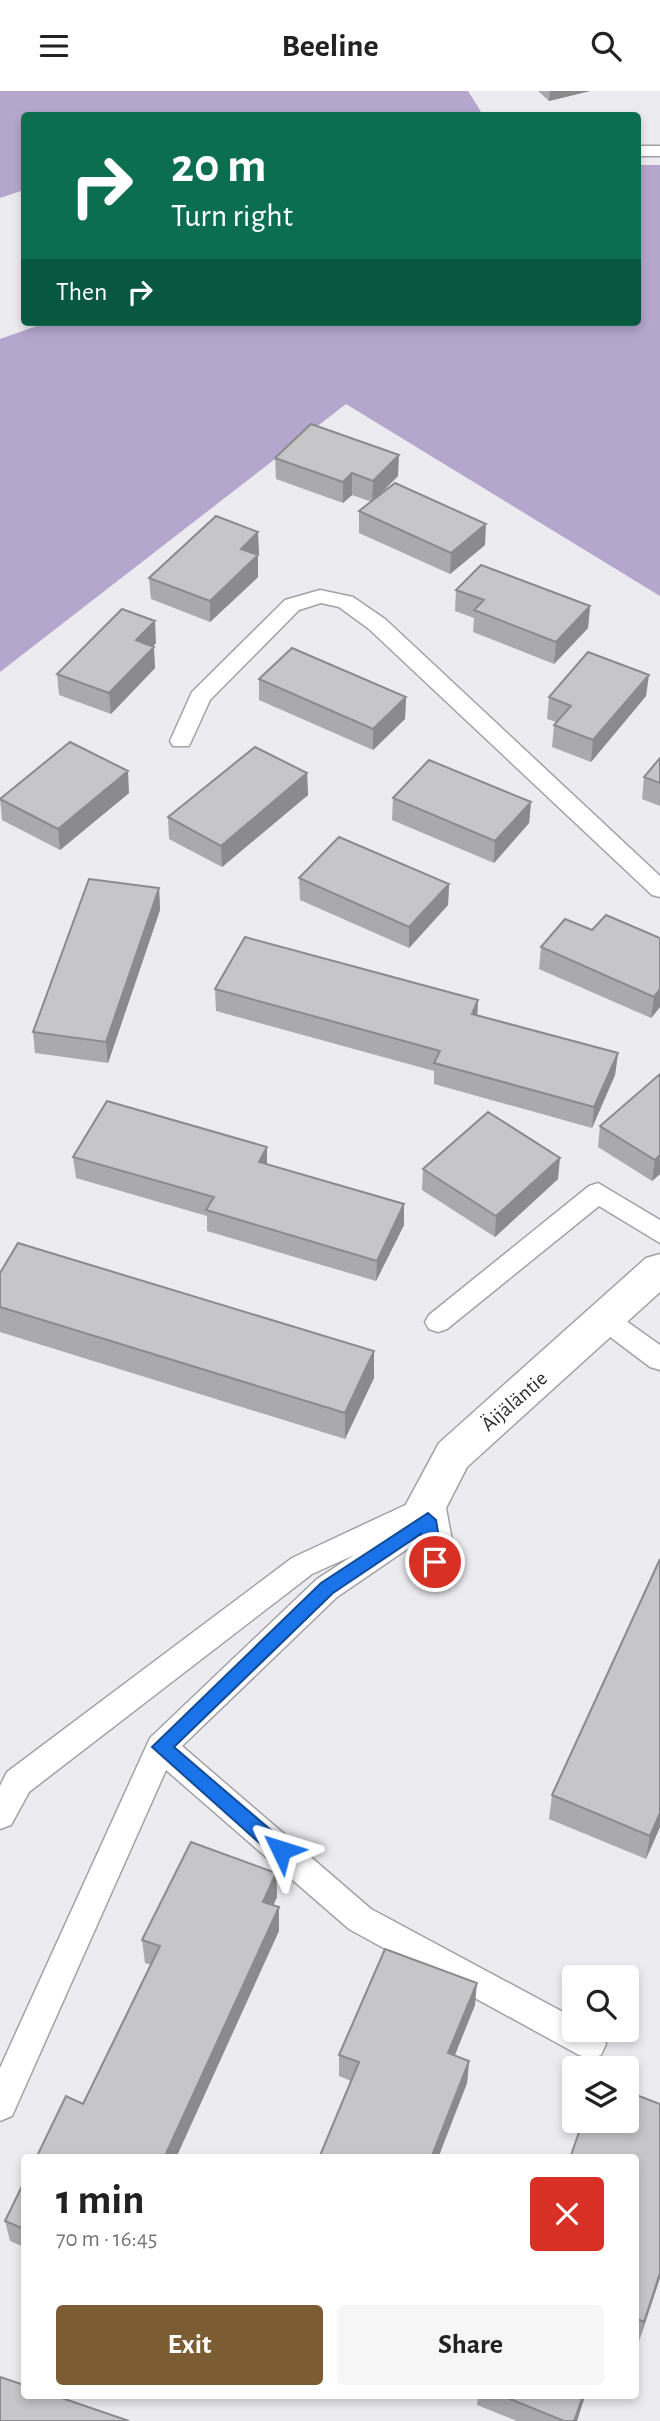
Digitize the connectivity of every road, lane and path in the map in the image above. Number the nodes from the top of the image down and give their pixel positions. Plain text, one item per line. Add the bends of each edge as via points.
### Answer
1 (641, 151) edge
2 (660, 152) edge
3 (181, 741) dead end
4 (660, 889) edge
5 (660, 1233) edge
6 (660, 1269) edge
7 (606, 1320) junction
8 (438, 1322) dead end
9 (660, 1359) edge
10 (427, 1514) junction
11 (435, 1562) dead end
12 (161, 1747) junction
13 (0, 1815) edge
14 (590, 2044) dead end
15 (0, 2105) edge

1 - 2 lane
3 - 4 lane via 200,697 292,605 320,596 346,602 377,624
5 - 8 lane via 598,1193
6 - 7 street, Äijäläntie
7 - 9 lane
7 - 10 street, Äijäläntie via 453,1455
10 - 11 street
10 - 12 lane via 327,1588
10 - 13 lane via 302,1566 18,1782
12 - 14 lane via 360,1919
12 - 15 lane

